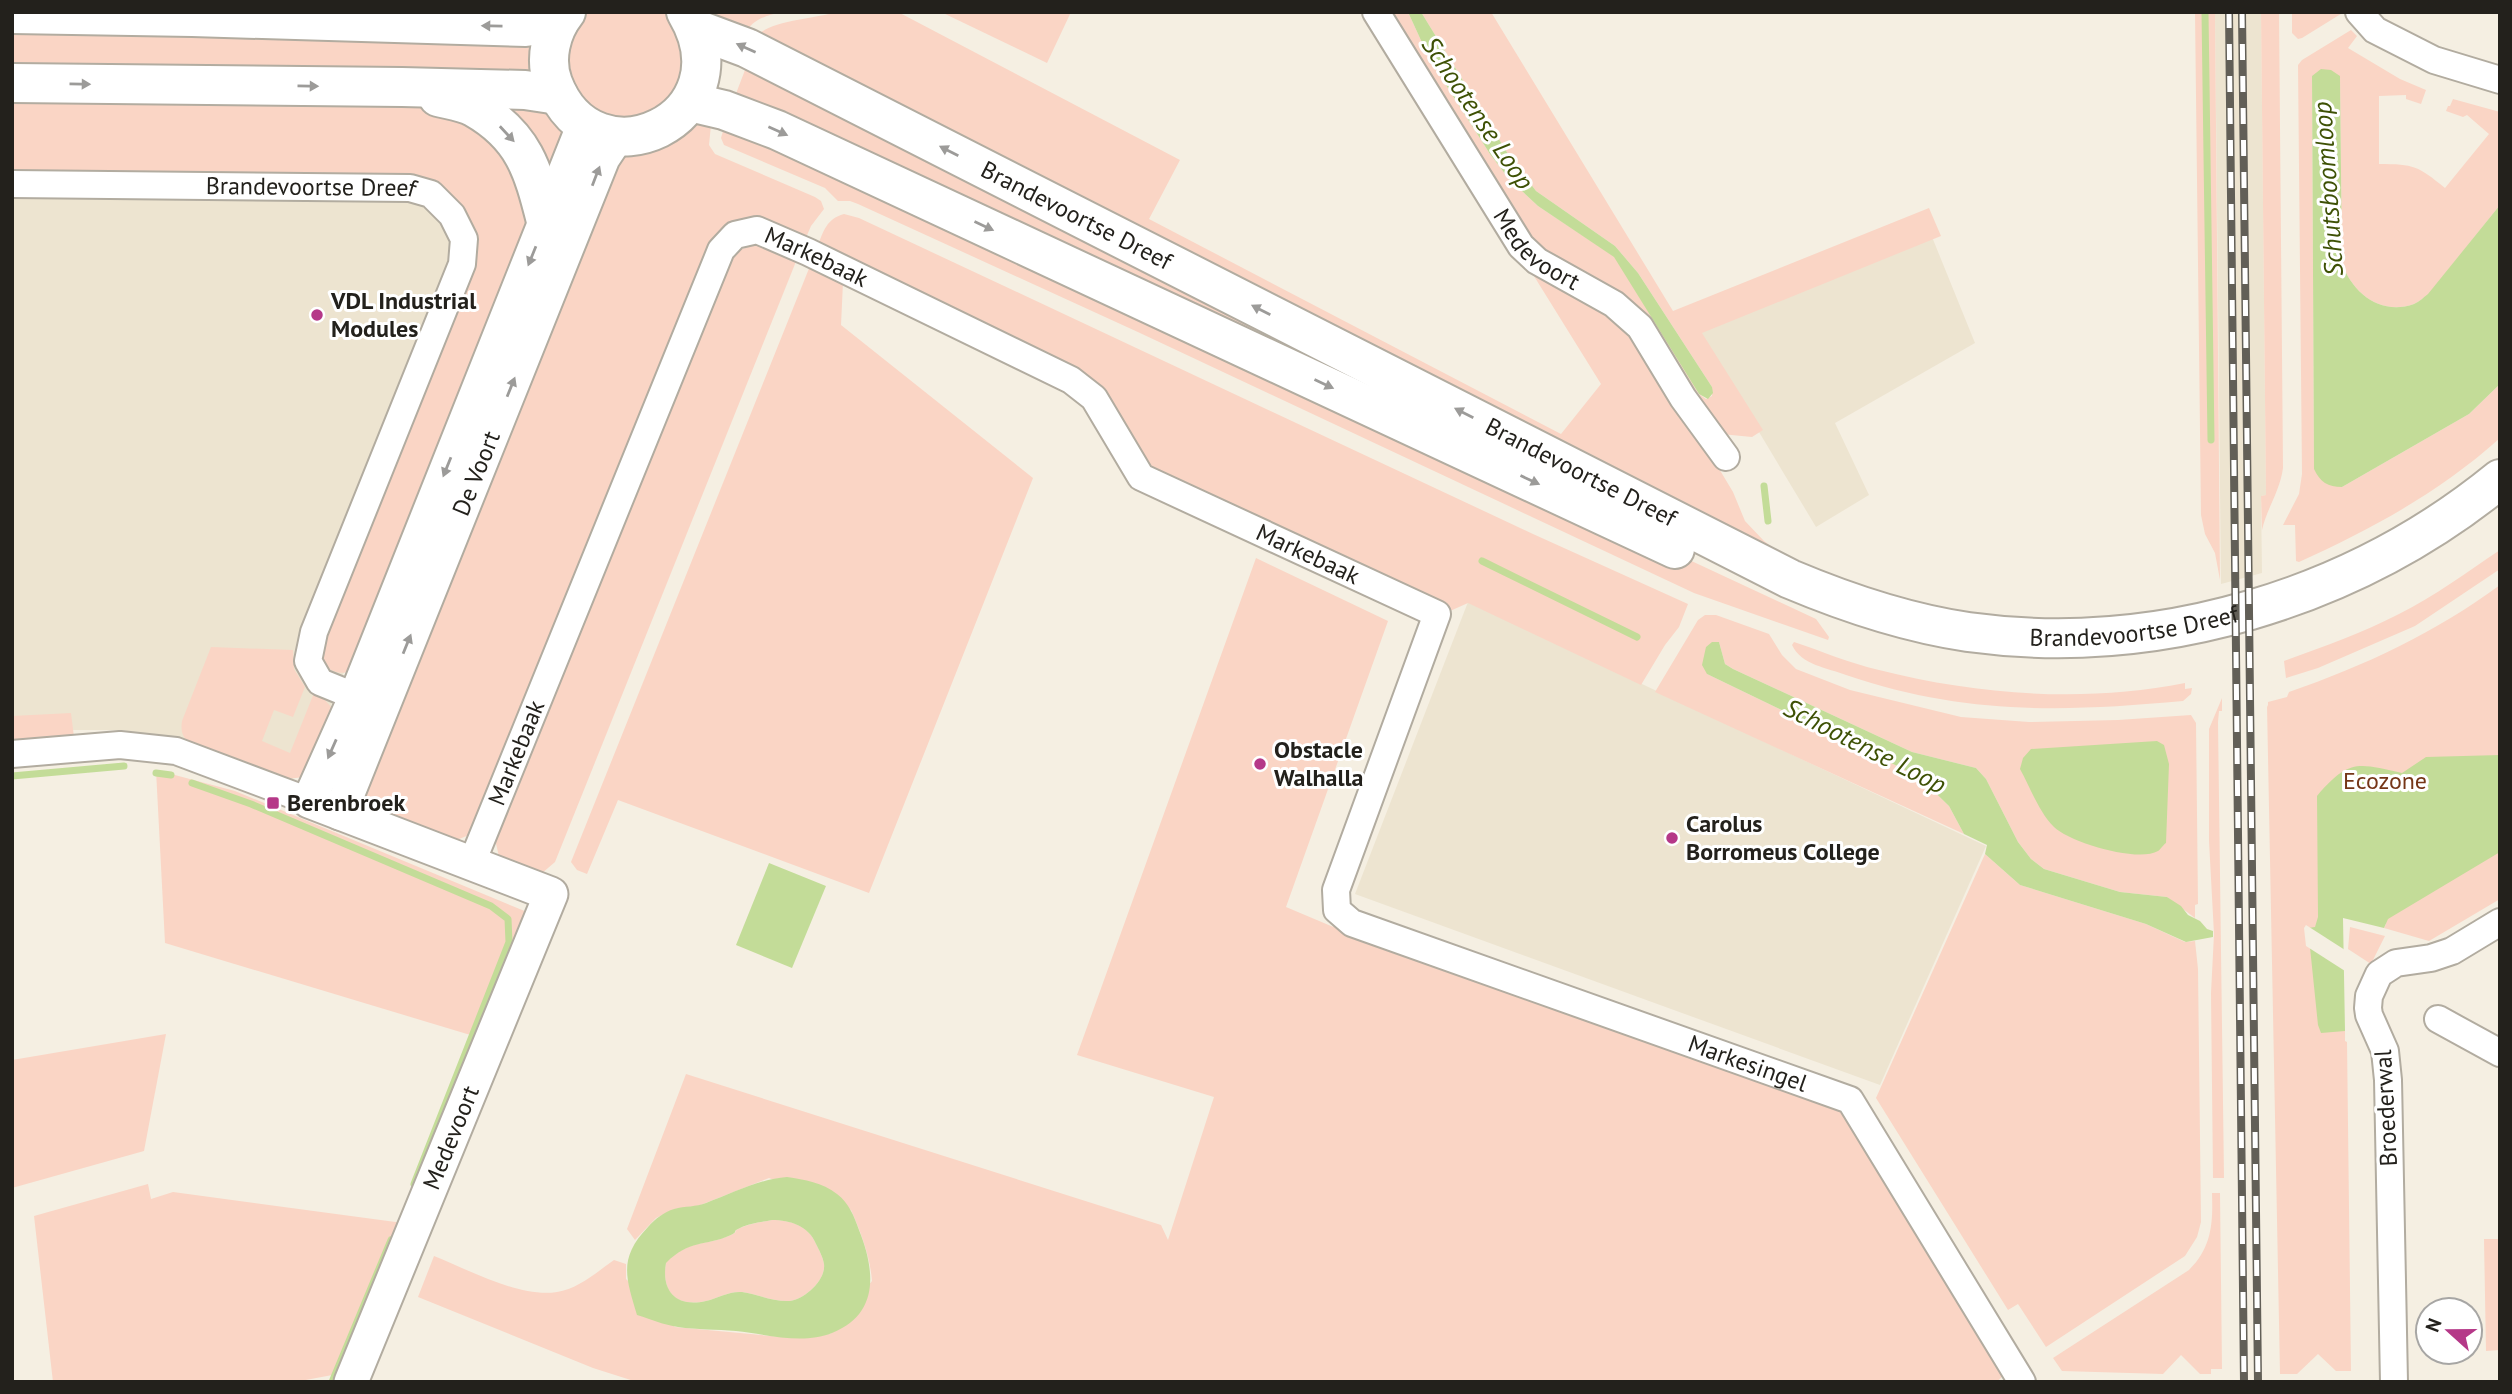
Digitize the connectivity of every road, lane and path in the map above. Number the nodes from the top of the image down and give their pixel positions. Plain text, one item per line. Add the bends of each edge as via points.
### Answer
1 (1376, 12) edge
2 (2359, 12) edge
3 (12, 14) edge
4 (563, 16) edge
5 (691, 20) edge
6 (2500, 80) edge
7 (12, 83) edge
8 (402, 87) junction
9 (558, 95) junction
10 (690, 102) junction
11 (600, 131) junction
12 (12, 184) edge
13 (546, 221) junction
14 (1726, 457) dead end
15 (2500, 479) edge
16 (2500, 505) edge
17 (369, 702) junction
18 (12, 754) edge
19 (309, 801) junction
20 (340, 813) junction
21 (471, 865) junction
22 (1337, 910) joint
23 (2500, 922) edge
24 (2438, 1019) dead end
25 (2500, 1053) edge
26 (351, 1382) edge
27 (2022, 1382) edge
28 (2394, 1382) edge

1 - 14 street, Medevoort via 1521,246 1536,261 1614,304 1633,321
2 - 6 street via 2375,30 2434,60
4 -> 3 main road via 526,27
4 - 9 main road via 549,57
5 - 10 main road via 702,66
15 -> 5 main road, Brandevoortse Dreef via 2442,522 2349,575 2289,598 2181,628 2110,636 2033,637 1966,631 1905,618 1790,579
7 -> 8 main road
8 - 9 main road
8 -> 13 main road via 473,107 502,128 524,153
9 - 11 main road via 569,111
10 - 11 main road via 677,117 642,135
10 -> 16 main road, Brandevoortse Dreef via 777,130 1775,595 1821,614 1928,645 1996,655 2106,657 2232,637 2291,620 2357,593 2424,558
11 - 13 street, De Voort
17 -> 11 street, De Voort via 603,158
12 - 17 street, Brandevoortse Dreef via 410,188 431,194 452,215 464,239 462,264 314,632 308,661 320,682
13 -> 17 street, De Voort
17 -> 19 street, De Voort
17 - 20 street, De Voort
18 - 19 street via 120,745 176,751
19 - 20 street
20 - 21 street
21 - 22 street, Markebaak via 720,250 735,234 757,230 1071,380 1094,398 1141,477 1437,614 1336,890
21 - 26 street, Medevoort via 551,894
22 - 27 street, Markesingel via 1352,923 1850,1100
23 - 28 street, Broederwal via 2440,956 2396,962 2379,974 2369,996 2369,1015 2382,1038 2388,1080
24 - 25 street

